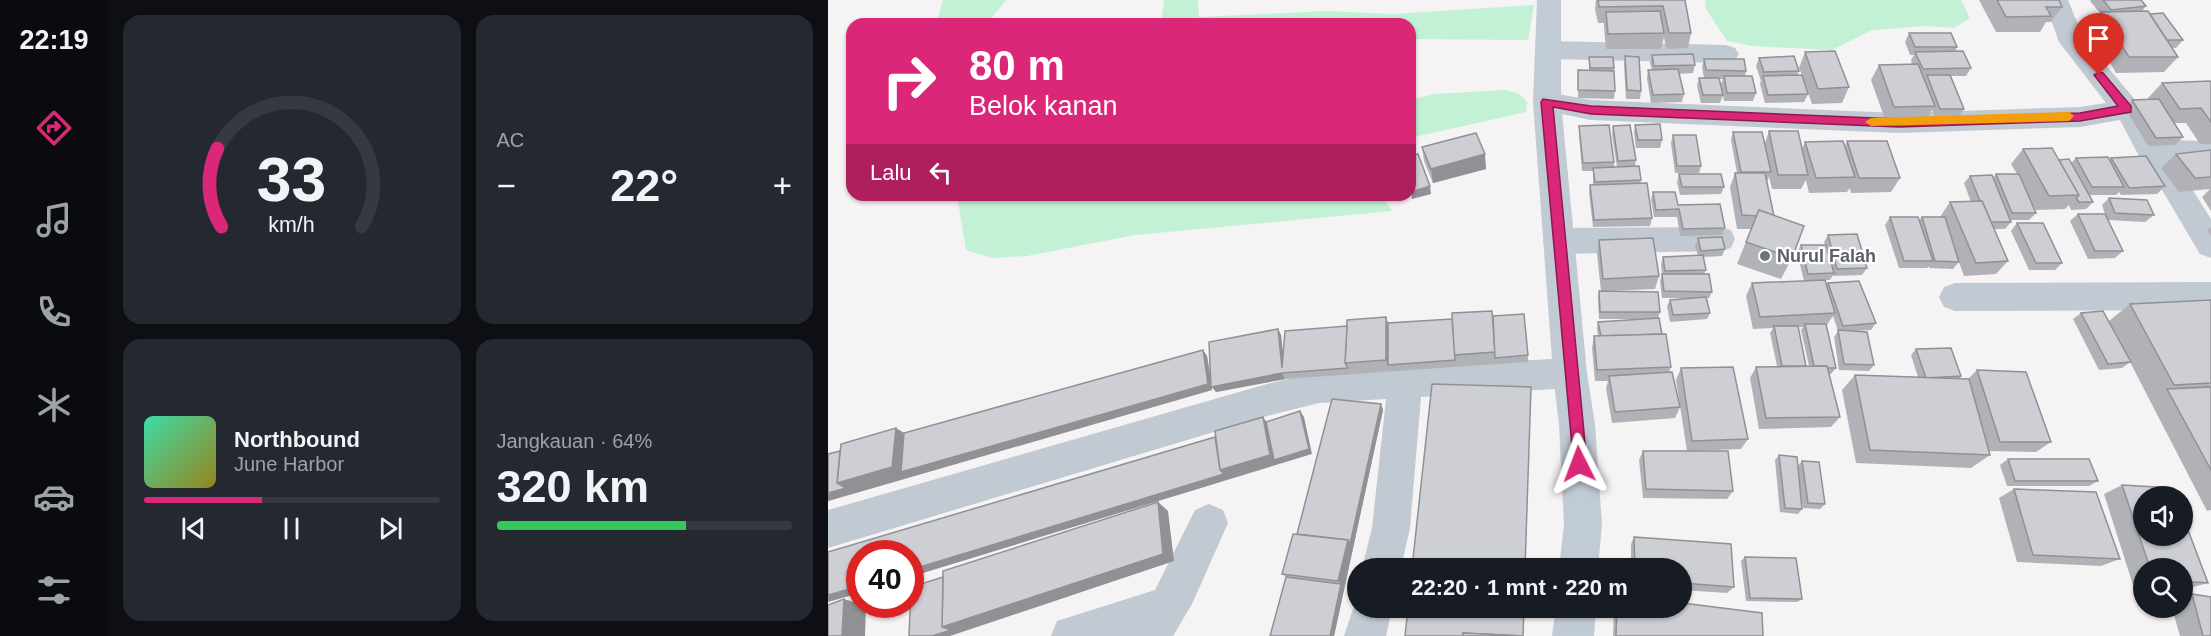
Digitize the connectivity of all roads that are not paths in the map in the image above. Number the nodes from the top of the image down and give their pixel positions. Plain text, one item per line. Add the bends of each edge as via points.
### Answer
1 (1549, 0) edge
2 (2056, 0) edge
3 (1549, 50) junction
4 (1726, 54) dead end
5 (1547, 102) junction
6 (2127, 109) junction
7 (2150, 150) junction
8 (2211, 152) edge
9 (1720, 239) edge
10 (1559, 241) junction
11 (2211, 245) edge
12 (2211, 296) edge
13 (1954, 297) dead end
14 (1570, 373) junction
15 (1404, 383) junction
16 (1209, 523) dead end
17 (828, 529) edge
18 (1384, 558) edge
19 (1580, 558) edge
20 (1370, 618) edge
21 (1575, 618) edge
22 (1159, 621) edge
23 (1072, 636) edge
24 (1365, 636) edge
25 (1573, 636) edge

1 - 3 street
2 - 6 street via 2072,42
3 - 4 street
3 - 5 street
5 - 6 street via 1591,110 1899,123 2080,117
5 - 10 street
6 - 7 street
7 - 8 street
7 - 11 street
9 - 10 street
10 - 14 street
12 - 13 street
14 - 15 street
14 - 19 street via 1583,524
15 - 17 street via 1319,387
15 - 18 street via 1391,528
16 - 22 street
20 - 24 street
21 - 25 street
22 - 23 street

